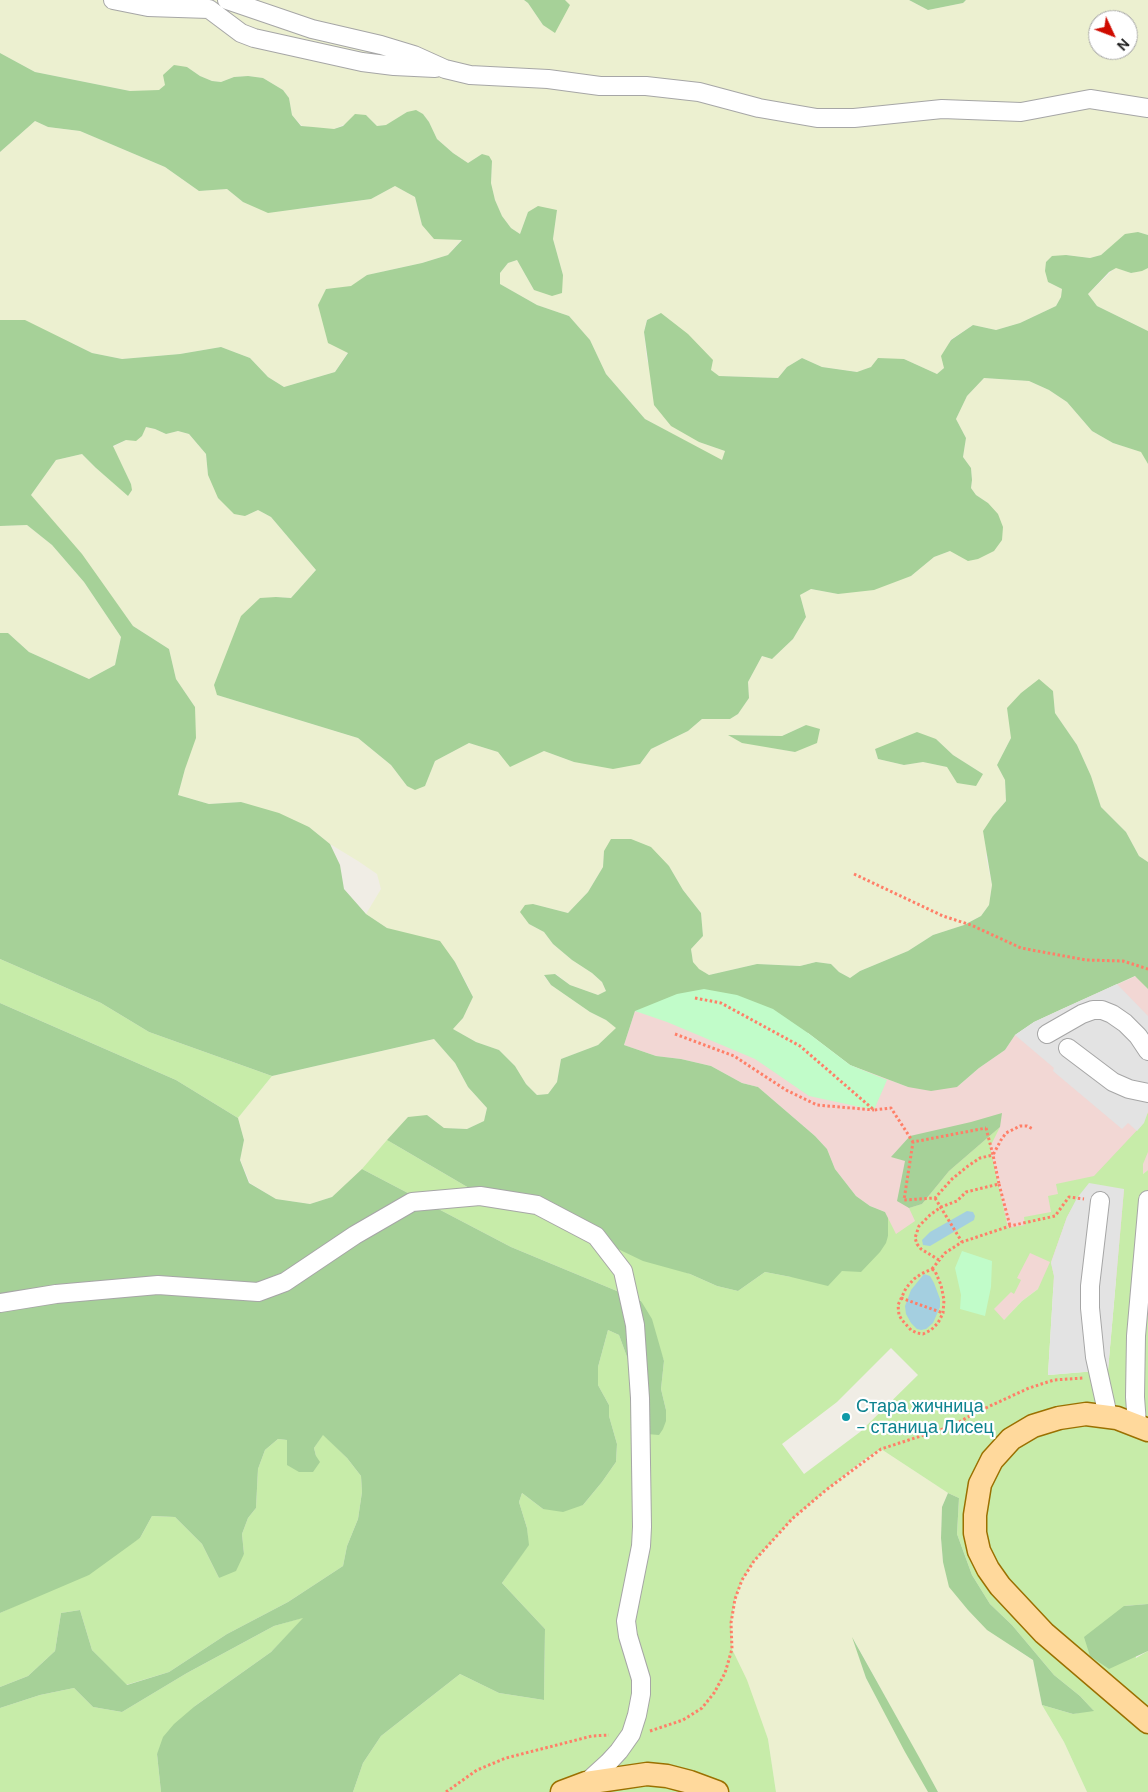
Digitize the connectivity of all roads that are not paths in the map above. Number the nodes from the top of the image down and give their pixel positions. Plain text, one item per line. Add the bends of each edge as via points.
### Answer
1 (113, 0) edge
2 (227, 0) edge
3 (445, 69) junction
4 (1148, 108) edge
5 (1047, 1034) dead end
6 (1068, 1048) dead end
7 (1148, 1050) edge
8 (1148, 1093) edge
9 (1148, 1200) edge
10 (1100, 1201) road end
11 (0, 1303) edge
12 (1108, 1416) junction
13 (1142, 1427) edge
14 (1148, 1722) edge
15 (586, 1783) junction
16 (562, 1792) edge
17 (717, 1792) edge

1 - 3 street via 148,7 210,9 241,33 254,38 362,62
2 - 3 street via 312,29 381,44
3 - 4 street via 470,75 699,92 759,108 817,118 854,118 942,109 1022,112 1090,99
5 - 7 street via 1082,1014 1102,1010 1125,1023
6 - 8 street via 1113,1082
9 - 13 street via 1134,1368
10 - 12 street via 1090,1286 1098,1376
11 - 15 street via 158,1284 258,1292 285,1282 412,1202 480,1196 538,1204 596,1236 623,1271 635,1325 640,1389 641,1546 626,1621 641,1679 637,1715 631,1734 608,1764
12 - 13 main road
12 - 14 main road via 1086,1414 1059,1418 1033,1426 1011,1439 992,1460 980,1484 975,1533 979,1551 1000,1586 1044,1632
15 - 16 main road
15 - 17 main road via 647,1774 667,1776

